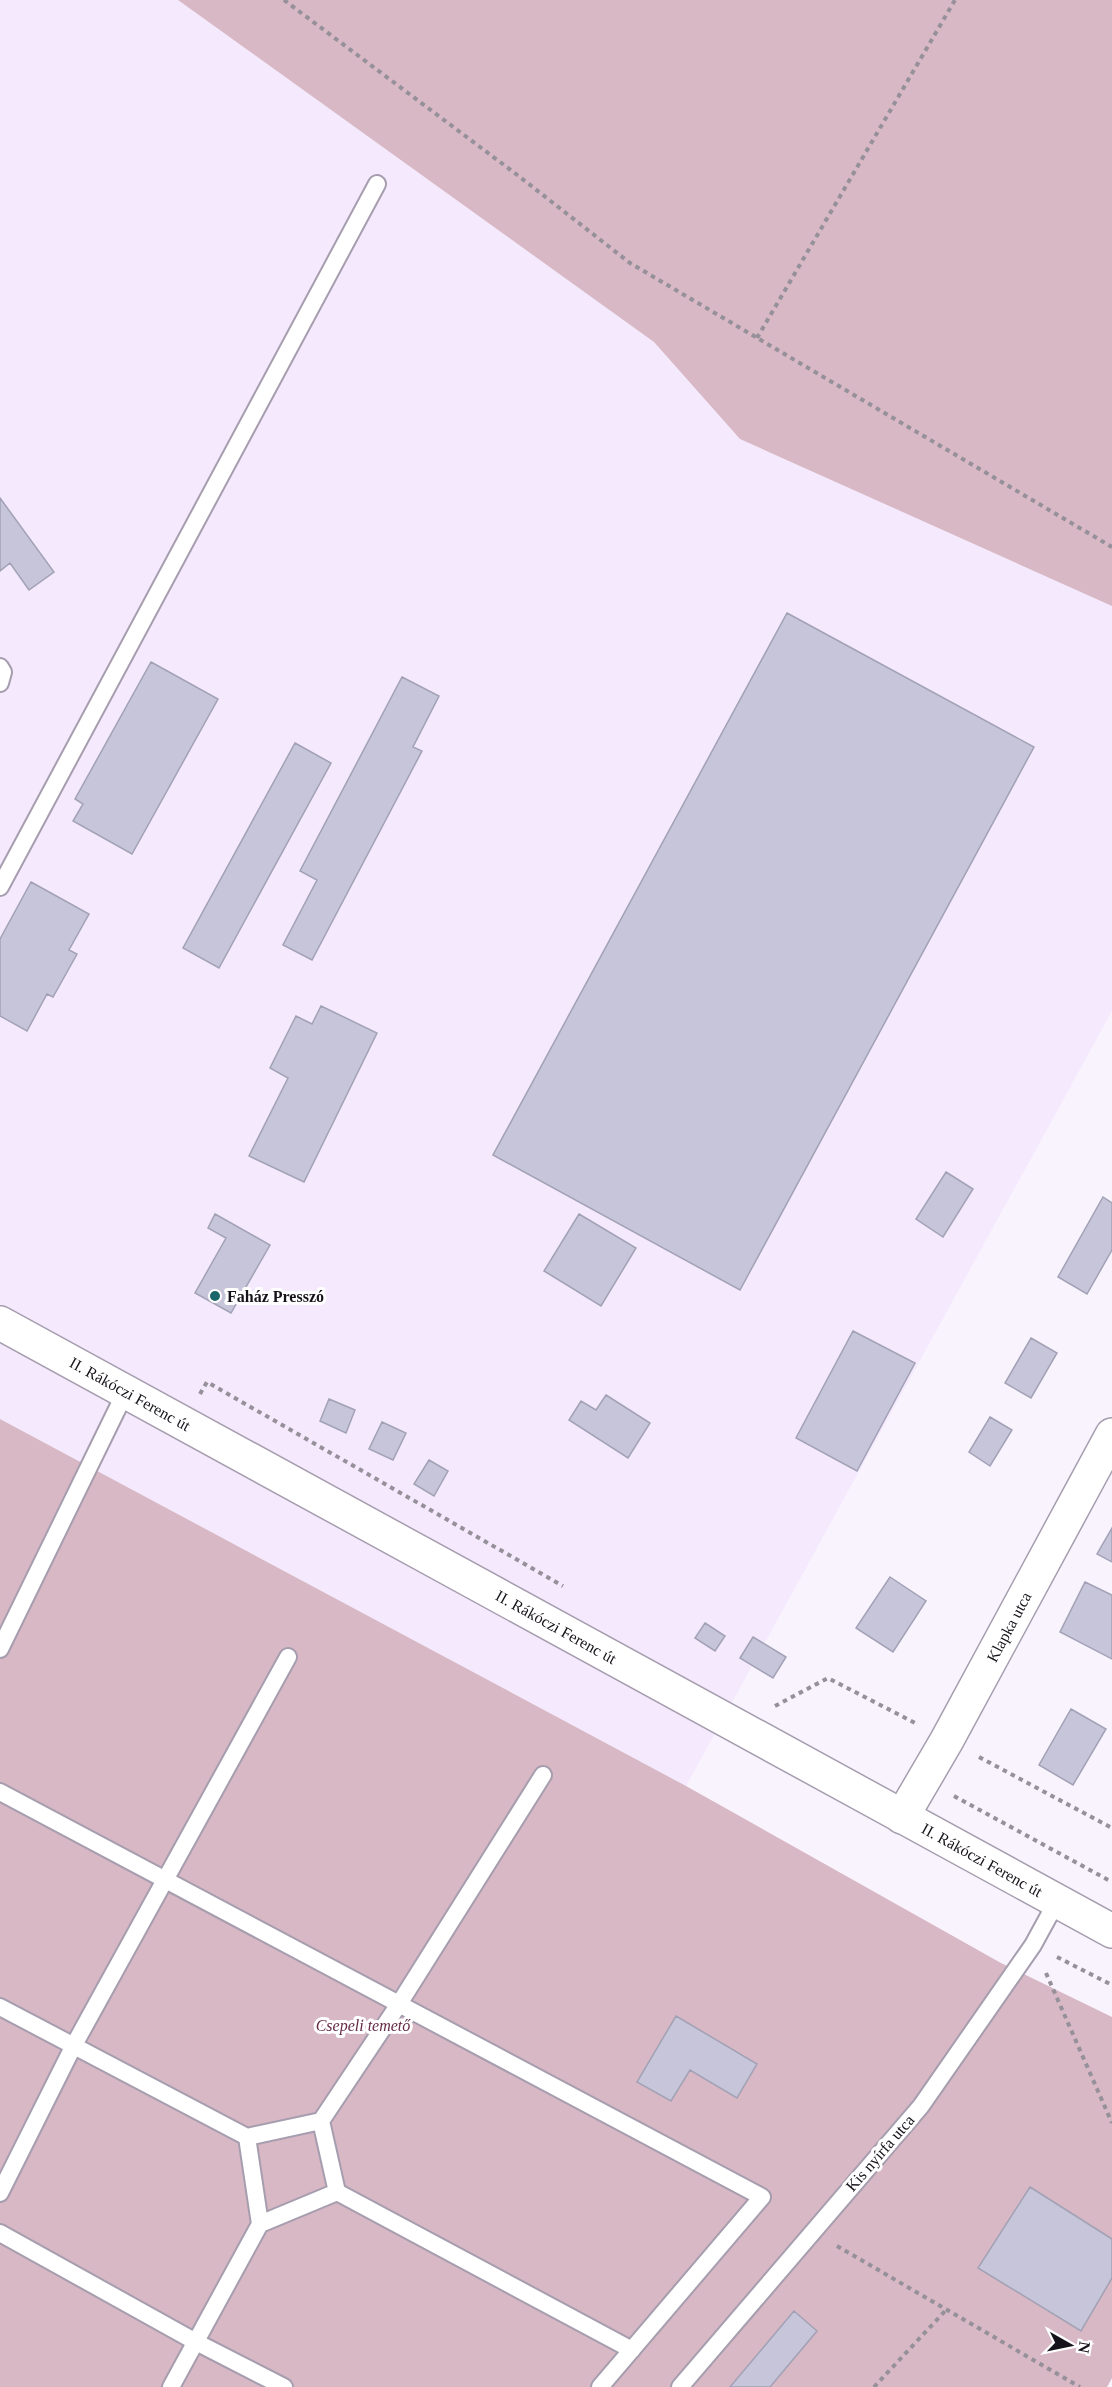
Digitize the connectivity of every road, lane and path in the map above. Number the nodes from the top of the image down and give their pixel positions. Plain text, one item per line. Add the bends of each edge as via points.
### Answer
1 (284, 0) edge
2 (955, 0) edge
3 (377, 184) dead end
4 (757, 338) junction
5 (1112, 547) edge
6 (0, 667) edge
7 (0, 683) edge
8 (0, 887) edge
9 (0, 1323) edge
10 (126, 1391) junction
11 (183, 1423) junction
12 (1112, 1435) edge
13 (567, 1589) dead end
14 (0, 1649) edge
15 (288, 1657) dead end
16 (773, 1707) dead end
17 (947, 1740) junction
18 (543, 1775) dead end
19 (924, 1780) junction
20 (0, 1792) edge
21 (902, 1817) junction
22 (1112, 1828) edge
23 (166, 1881) junction
24 (1112, 1882) edge
25 (1057, 1901) junction
26 (1112, 1931) edge
27 (1033, 1945) junction
28 (1112, 1985) edge
29 (399, 2004) junction
30 (0, 2007) edge
31 (74, 2045) junction
32 (321, 2121) junction
33 (1112, 2123) edge
34 (247, 2137) junction
35 (337, 2192) junction
36 (0, 2193) edge
37 (260, 2224) junction
38 (813, 2232) junction
39 (0, 2233) edge
40 (947, 2309) junction
41 (196, 2342) junction
42 (632, 2350) junction
43 (171, 2387) edge
44 (284, 2387) edge
45 (600, 2387) edge
46 (680, 2387) edge
47 (874, 2387) edge
48 (1080, 2387) edge

1 - 4 path via 630,263
2 - 4 path
3 - 8 lane
4 - 5 path
6 - 7 lane
9 - 10 main road, II. Rákóczi Ferenc út
10 - 11 main road, II. Rákóczi Ferenc út
10 - 14 lane
11 - 13 path via 207,1382
11 - 21 main road, II. Rákóczi Ferenc út
12 - 17 main road, Klapka utca
15 - 23 lane
16 - 17 path via 828,1678
17 - 19 main road, Klapka utca
17 - 22 path
18 - 29 lane
19 - 21 main road, Klapka utca
19 - 24 path
20 - 23 lane
21 - 25 main road, II. Rákóczi Ferenc út
23 - 29 lane
23 - 31 lane
25 - 26 main road, II. Rákóczi Ferenc út
25 - 27 lane, Kis nyírfa utca
27 - 28 path
27 - 33 path
27 - 38 lane, Kis nyírfa utca via 921,2106
29 - 32 lane
29 - 42 lane via 762,2197
30 - 31 lane
31 - 34 lane
31 - 36 lane
32 - 34 lane
32 - 35 lane
34 - 37 lane
35 - 37 lane
35 - 42 lane
37 - 41 lane
38 - 40 path
38 - 46 lane, Kis nyírfa utca
39 - 41 lane
40 - 47 path
40 - 48 path
41 - 43 lane
41 - 44 lane
42 - 45 lane

